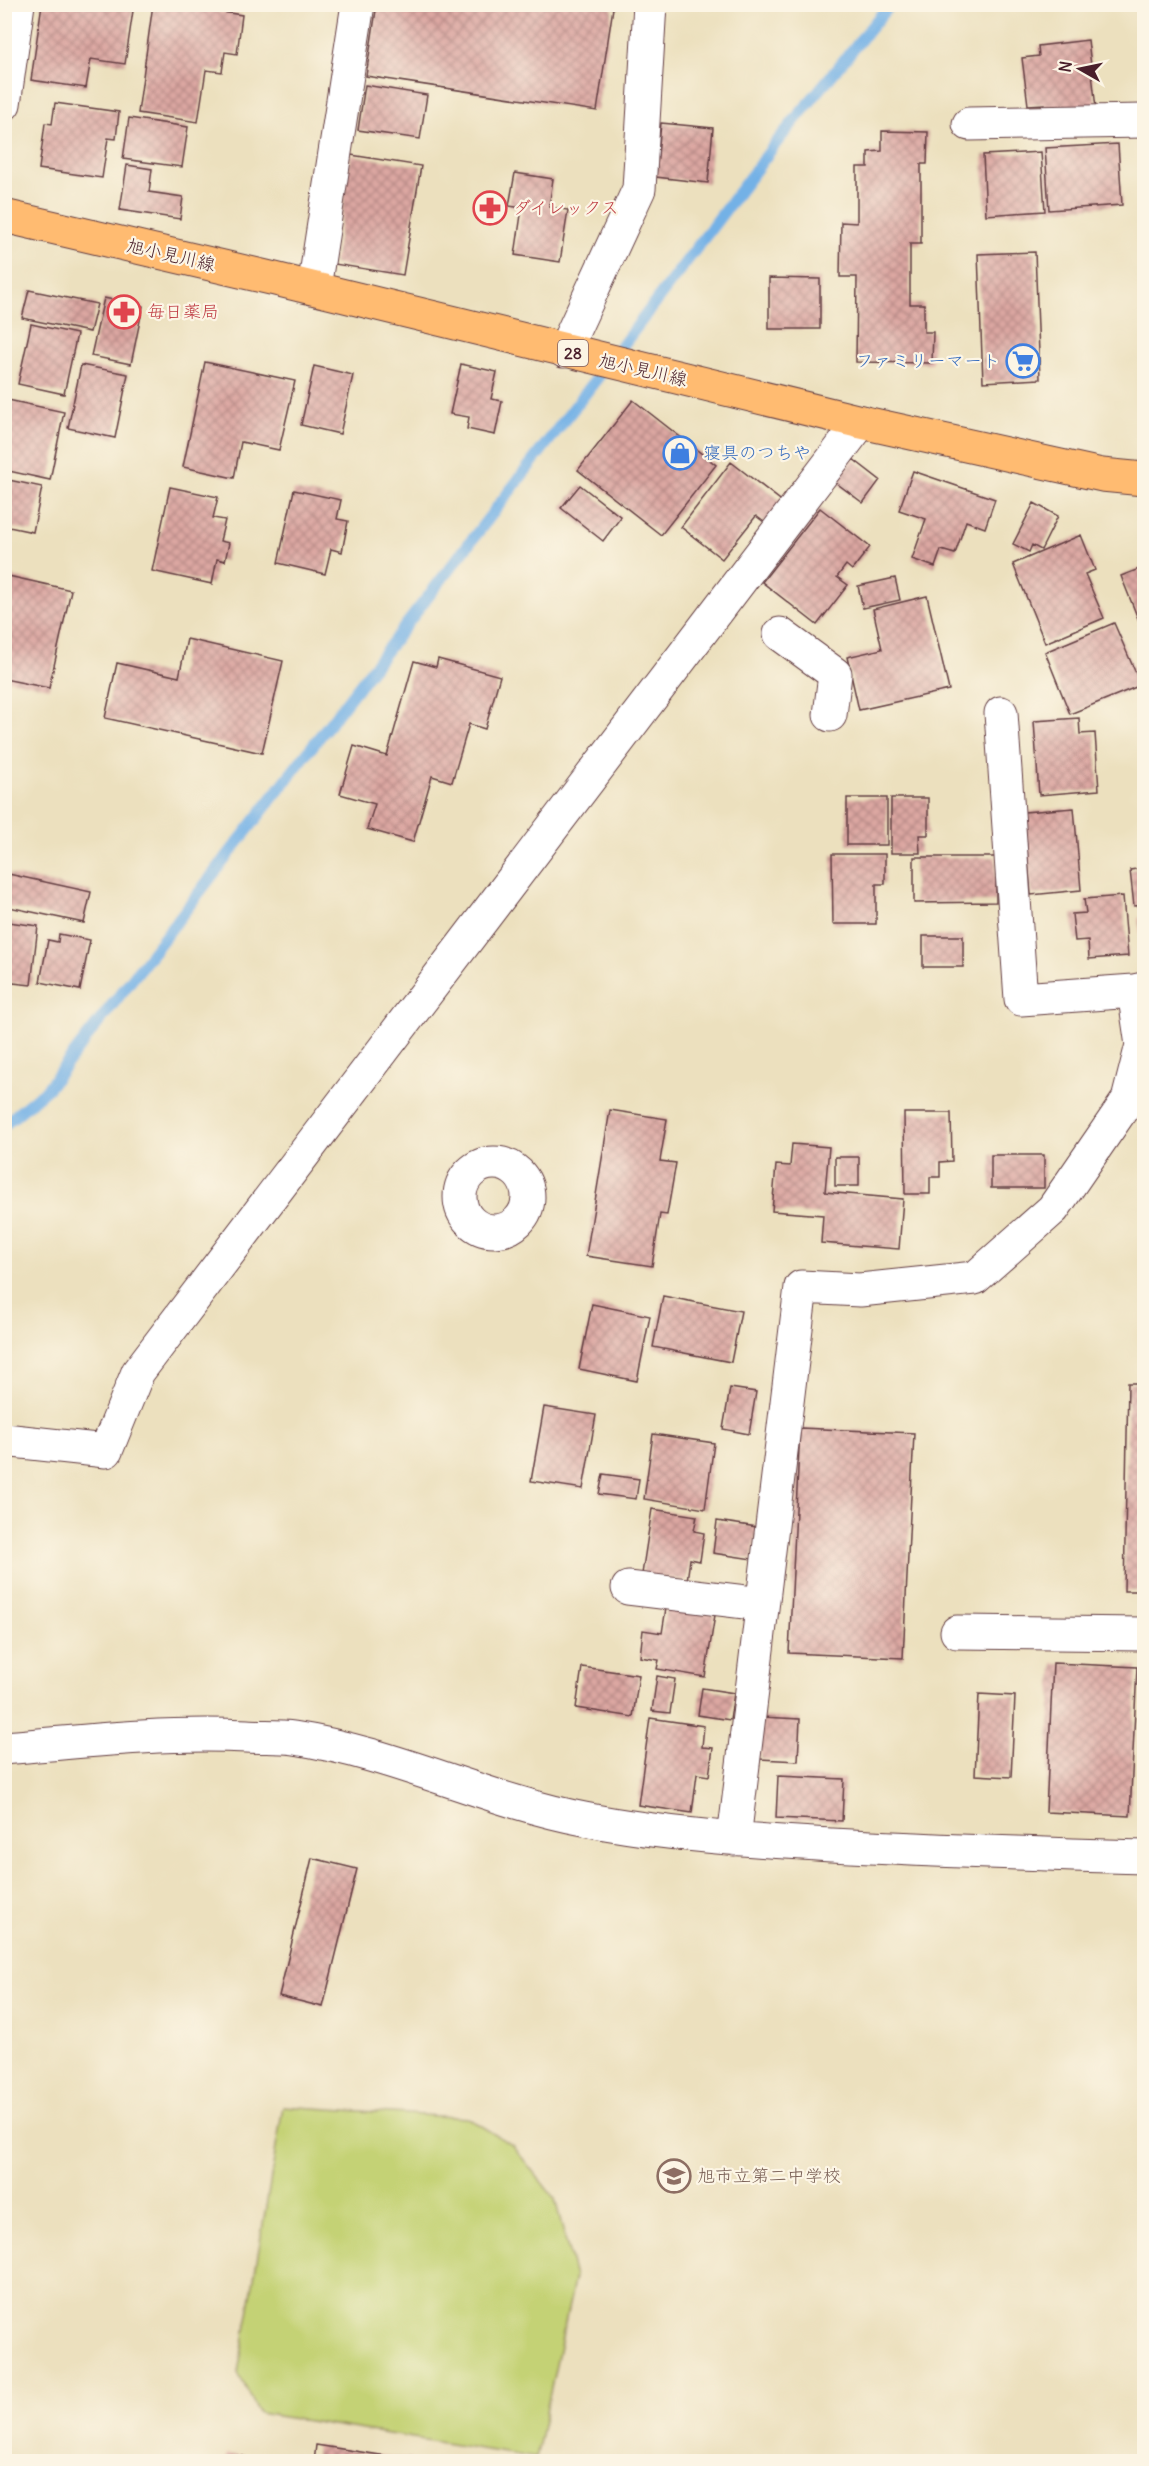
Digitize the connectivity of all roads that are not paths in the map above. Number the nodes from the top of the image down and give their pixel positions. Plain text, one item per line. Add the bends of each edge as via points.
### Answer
1 (18, 4) edge
2 (358, 4) edge
3 (650, 4) edge
4 (4, 104) edge
5 (1144, 121) edge
6 (969, 124) dead end
7 (4, 216) edge
8 (314, 288) junction
9 (564, 351) junction
10 (861, 422) junction
11 (1144, 479) edge
12 (780, 634) dead end
13 (1000, 713) dead end
14 (830, 715) dead end
15 (1139, 990) edge
16 (4, 1440) edge
17 (628, 1588) dead end
18 (762, 1604) junction
19 (957, 1632) dead end
20 (1144, 1634) edge
21 (4, 1748) edge
22 (734, 1839) junction
23 (1144, 1857) edge

1 - 4 street
2 - 8 street
3 - 9 street via 639,189
5 - 6 street
7 - 8 main road, 旭小見川線 / 28
8 - 9 main road, 旭小見川線 / 28
9 - 10 main road, 旭小見川線 / 28
10 - 11 main road, 旭小見川線 / 28 via 1102,475
10 - 16 street via 138,1372 106,1451
12 - 14 street via 835,674
13 - 15 street via 1021,999
15 - 18 street via 1142,1045 1128,1100 1053,1209 975,1278 860,1290 801,1287
17 - 18 street
18 - 22 street
19 - 20 street
21 - 22 street via 217,1734 293,1738 360,1753 583,1819
22 - 23 street via 951,1852

